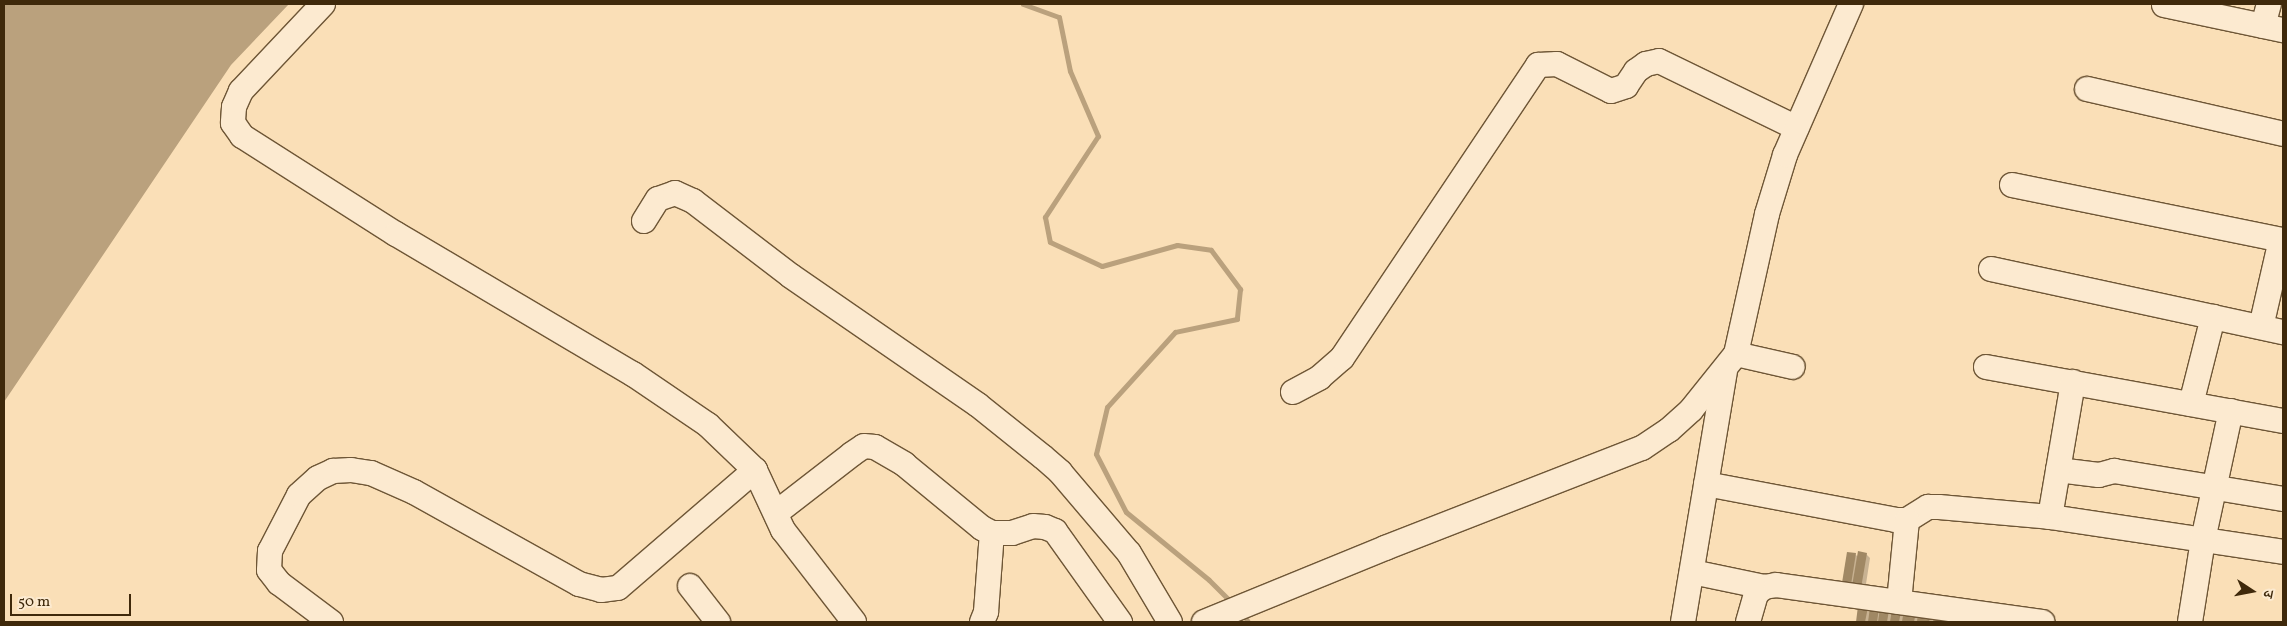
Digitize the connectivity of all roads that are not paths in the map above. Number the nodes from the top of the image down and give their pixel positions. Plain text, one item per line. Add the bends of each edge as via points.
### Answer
1 (323, 4) edge
2 (1851, 4) edge
3 (2164, 5) dead end
4 (2272, 20) edge
5 (2087, 90) dead end
6 (1797, 128) junction
7 (2283, 134) edge
8 (2012, 185) dead end
9 (644, 221) dead end
10 (2282, 240) edge
11 (1991, 269) dead end
12 (2213, 317) junction
13 (2272, 330) edge
14 (1731, 361) junction
15 (1793, 367) dead end
16 (1986, 367) dead end
17 (2073, 382) junction
18 (1293, 392) dead end
19 (2191, 404) junction
20 (2231, 412) junction
21 (2283, 421) edge
22 (755, 470) junction
23 (2058, 470) junction
24 (1706, 484) junction
25 (2215, 488) junction
26 (2283, 499) edge
27 (776, 513) junction
28 (2050, 517) junction
29 (1907, 520) junction
30 (992, 533) junction
31 (2204, 540) junction
32 (2283, 552) edge
33 (1692, 572) junction
34 (690, 586) dead end
35 (1764, 586) junction
36 (1899, 602) junction
37 (331, 622) edge
38 (718, 622) edge
39 (854, 622) edge
40 (982, 622) edge
41 (1120, 622) edge
42 (1170, 622) edge
43 (1205, 622) edge
44 (1684, 622) edge
45 (1748, 622) edge
46 (2042, 622) edge
47 (2190, 622) edge

1 - 22 street via 241,91 234,107 233,123 242,136 396,234 633,374 708,425
2 - 6 street
3 - 4 street
5 - 7 street
6 - 14 street via 1767,214
6 - 18 street via 1659,62 1646,64 1636,71 1626,86 1611,92 1557,64 1538,65 1342,358 1319,378
8 - 10 street
9 - 42 street via 658,198 675,193 693,201 791,276 978,405 1044,457 1066,479 1129,553
10 - 13 street
11 - 12 street
12 - 13 street
12 - 19 street
14 - 15 street
14 - 24 street
14 - 43 street via 1691,410 1642,448
16 - 17 street
17 - 19 street
17 - 23 street
19 - 20 street
20 - 21 street
20 - 25 street
22 - 27 street
22 - 37 street via 618,588 601,590 579,584 414,492 371,473 333,471 318,478 299,496 270,551 269,570 279,583
23 - 25 street via 2099,475 2114,471
23 - 28 street
24 - 29 street
24 - 33 street
25 - 26 street
25 - 31 street
27 - 30 street via 864,446 875,447 904,464
27 - 39 street via 783,530
28 - 29 street via 1928,507
28 - 31 street
29 - 36 street
30 - 40 street via 986,612
30 - 41 street via 1012,533 1033,526 1055,531
31 - 32 street
31 - 47 street
33 - 35 street
33 - 44 street
34 - 38 street
35 - 36 street
35 - 45 street via 1756,594
36 - 46 street

